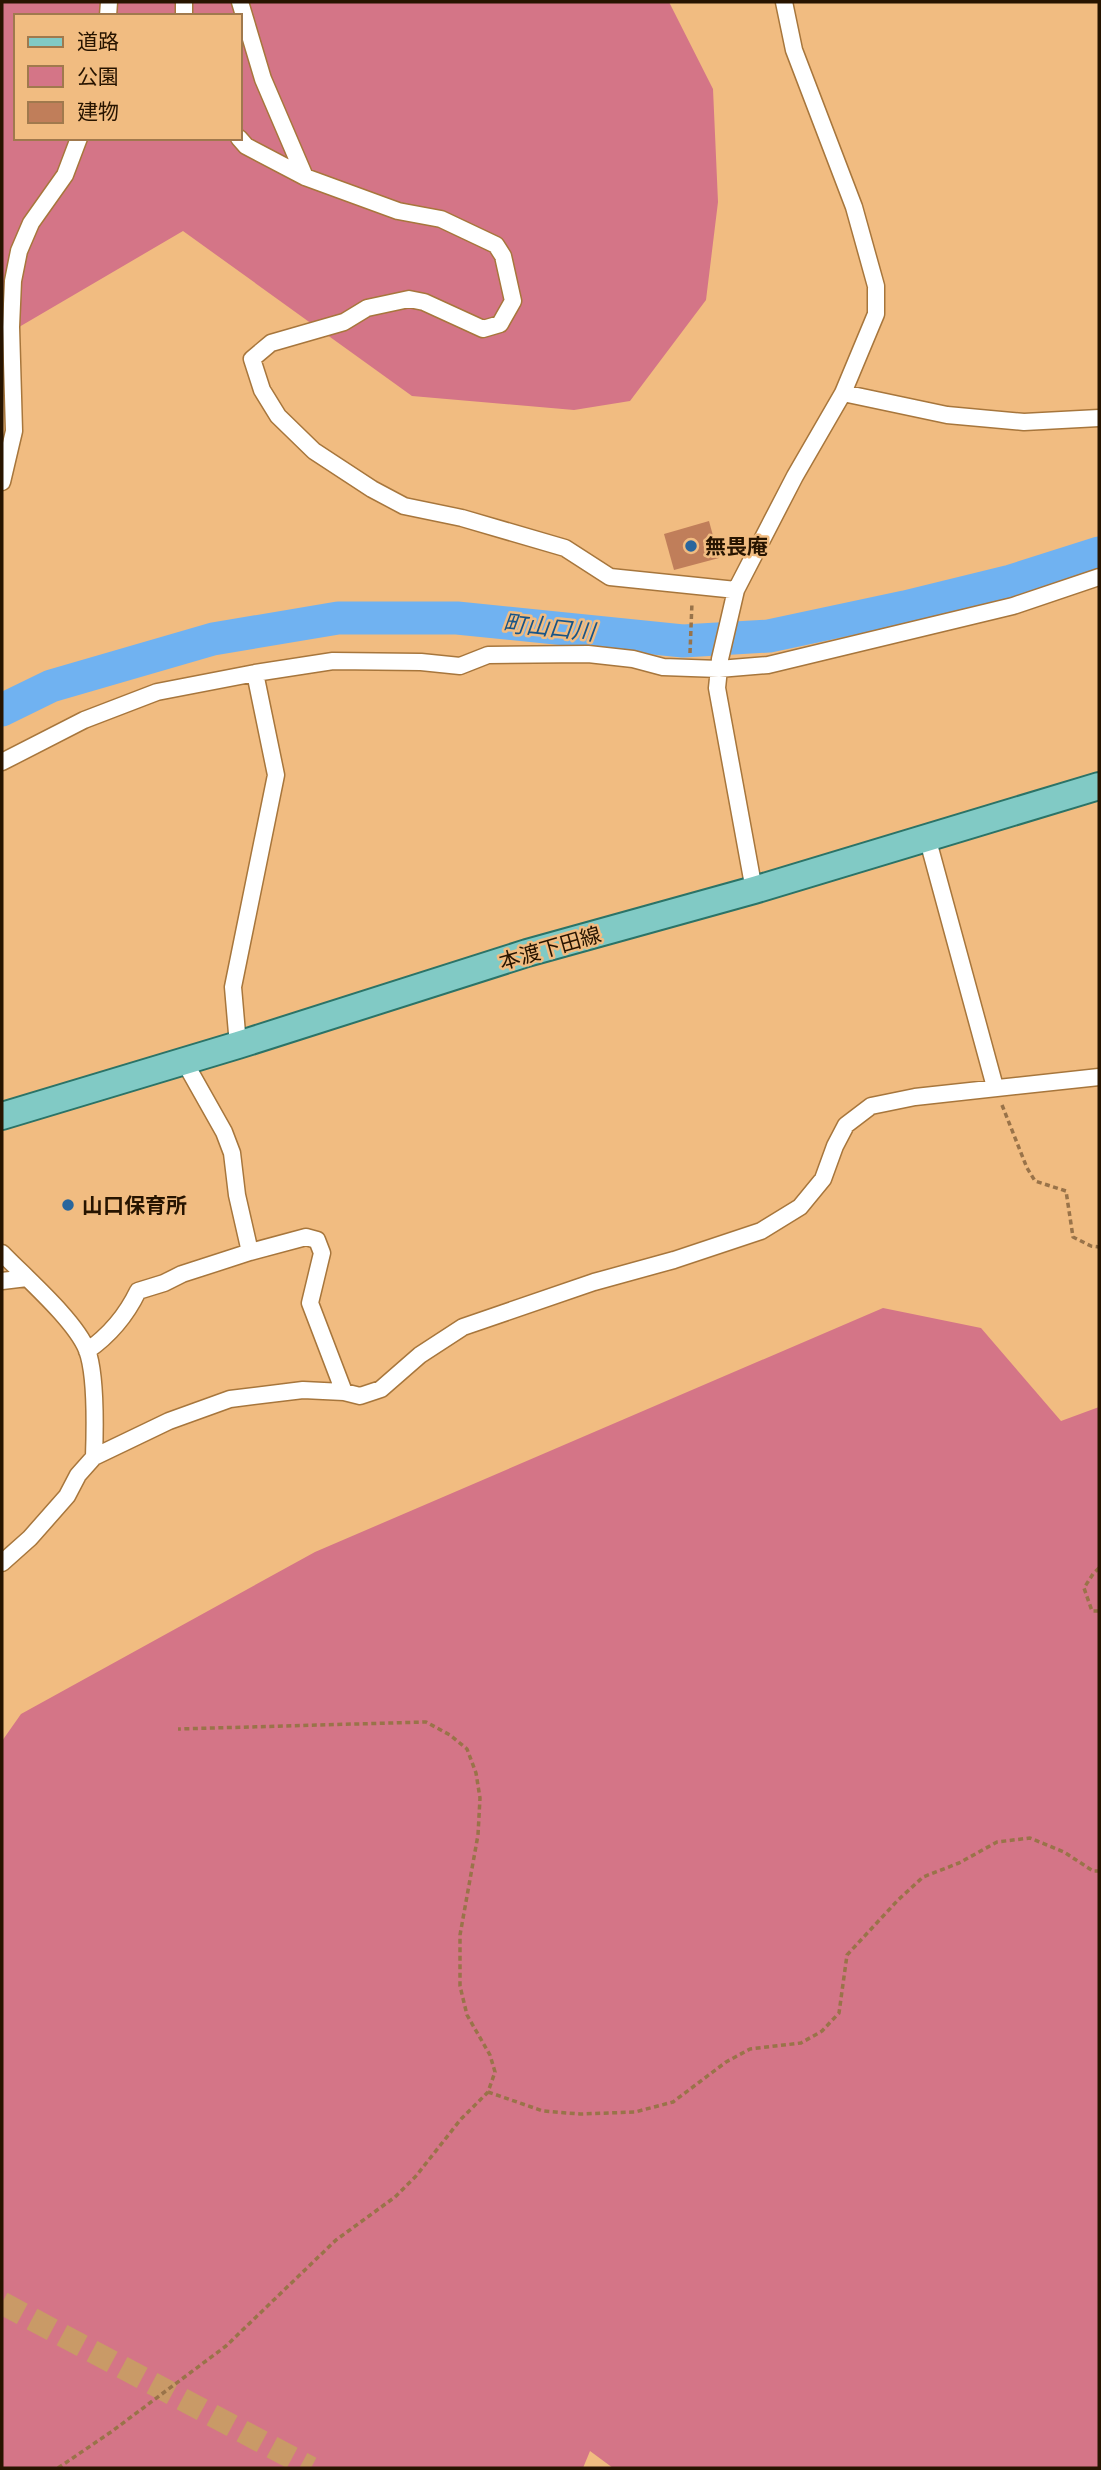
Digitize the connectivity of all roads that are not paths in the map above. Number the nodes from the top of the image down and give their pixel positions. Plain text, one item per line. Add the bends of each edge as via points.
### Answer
1 (240, 2) edge
2 (785, 2) edge
3 (78, 140) edge
4 (241, 140) edge
5 (305, 177) junction
6 (843, 393) junction
7 (1099, 418) edge
8 (2, 482) edge
9 (1099, 577) edge
10 (736, 590) junction
11 (720, 664) junction
12 (255, 673) junction
13 (3, 758) edge
14 (1099, 786) edge
15 (927, 837) junction
16 (754, 890) junction
17 (238, 1045) junction
18 (184, 1061) junction
19 (1099, 1077) edge
20 (995, 1087) junction
21 (2, 1116) edge
22 (250, 1252) junction
23 (2, 1253) edge
24 (27, 1278) junction
25 (2, 1281) edge
26 (88, 1351) junction
27 (344, 1392) junction
28 (94, 1457) junction
29 (2, 1563) edge

1 - 5 street via 262,79
2 - 6 street via 794,50 854,207 876,286 876,314
3 - 8 street via 65,175 19,251 11,327 14,431
4 - 5 street
5 - 10 street via 398,211 441,219 496,245 503,256 513,301 500,324 483,329 409,299 367,308 344,321 271,343 252,359 262,390 278,416 314,451 404,506 565,548 610,577
6 - 7 street via 985,419
6 - 10 street
9 - 11 street via 1026,602 768,665
10 - 11 street
11 - 12 street via 663,667 633,659 563,654 488,655 460,666 333,661
11 - 16 street via 717,688
12 - 13 street via 157,692
12 - 17 street via 276,775 233,987
14 - 15 main road, 本渡下田線
15 - 16 main road, 本渡下田線
15 - 20 street
16 - 17 main road, 本渡下田線 via 527,953
17 - 18 main road, 本渡下田線
18 - 21 main road, 本渡下田線
18 - 22 street via 232,1153
19 - 20 street
20 - 27 street via 871,1106 846,1125 823,1179 800,1207 761,1231 463,1327 420,1355 381,1389 360,1396
22 - 26 street via 138,1292 108,1336
22 - 27 street via 306,1237 317,1240 321,1254 310,1303
23 - 24 street
24 - 25 street
24 - 26 street via 76,1331
26 - 28 street via 96,1420
27 - 28 street via 303,1390 230,1399 169,1421
28 - 29 street via 67,1496

